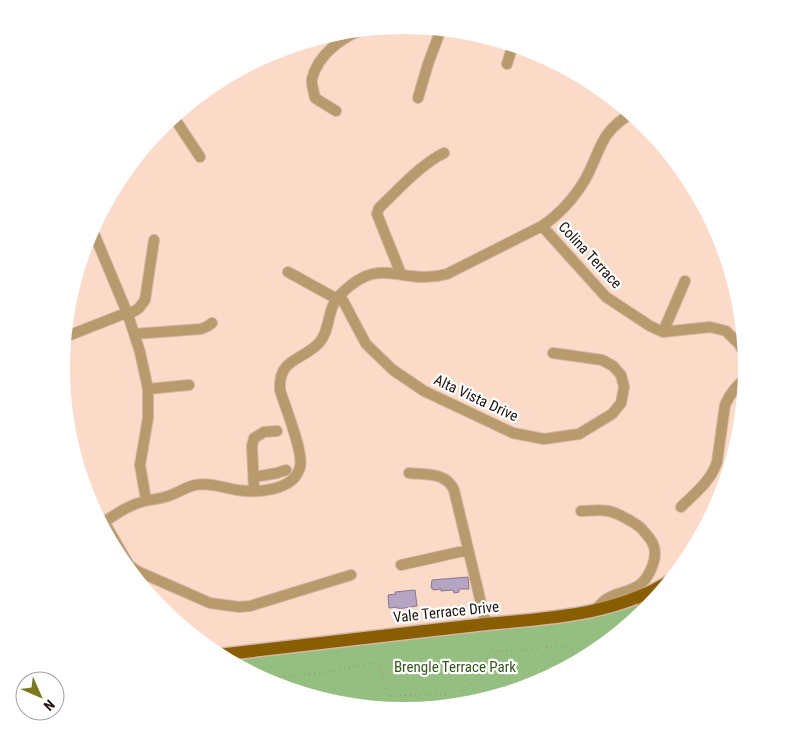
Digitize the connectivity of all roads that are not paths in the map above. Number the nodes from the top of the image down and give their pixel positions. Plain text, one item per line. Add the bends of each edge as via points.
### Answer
1 (439, 36) edge
2 (341, 40) edge
3 (511, 51) edge
4 (506, 64) dead end
5 (418, 98) dead end
6 (336, 111) dead end
7 (625, 117) edge
8 (178, 123) edge
9 (444, 153) dead end
10 (200, 157) dead end
11 (542, 226) junction
12 (96, 239) edge
13 (154, 240) dead end
14 (288, 272) dead end
15 (401, 274) junction
16 (685, 281) dead end
17 (338, 297) junction
18 (127, 314) junction
19 (212, 322) dead end
20 (664, 332) junction
21 (72, 334) edge
22 (134, 334) junction
23 (738, 343) edge
24 (553, 353) dead end
25 (189, 385) dead end
26 (738, 385) edge
27 (148, 388) junction
28 (276, 431) dead end
29 (286, 470) dead end
30 (409, 473) dead end
31 (254, 477) junction
32 (254, 491) junction
33 (146, 500) junction
34 (681, 506) dead end
35 (581, 511) dead end
36 (107, 520) edge
37 (468, 550) junction
38 (401, 565) dead end
39 (140, 572) edge
40 (351, 575) dead end
41 (655, 589) edge
42 (640, 597) junction
43 (642, 603) edge
44 (596, 610) junction
45 (486, 624) junction
46 (231, 653) edge

1 - 5 street
2 - 6 street via 319,65 312,80 315,98
3 - 4 street
7 - 11 street via 604,138 575,196
8 - 10 street
9 - 15 street via 379,208 377,214
11 - 15 street via 447,274 435,278
11 - 20 street, Colina Terrace via 606,297
12 - 18 street
13 - 18 street via 145,300 139,308
14 - 17 street
15 - 17 street via 374,273 359,278
16 - 20 street
17 - 24 street, Alta Vista Drive via 366,344 392,370 424,391 513,433 544,439 579,434 612,414 621,403 624,387 621,375 613,366 602,360
17 - 32 street via 321,341 291,361 280,382 301,454 300,468 288,484
18 - 21 street
18 - 22 street
19 - 22 street via 201,329
20 - 23 street via 710,327 726,331
22 - 27 street
25 - 27 street
26 - 34 street via 725,405 715,470
27 - 33 street via 148,418 140,465
28 - 31 street via 264,432 254,438
29 - 31 street
30 - 37 street via 440,476 452,483
31 - 32 street
32 - 33 street via 198,484 156,500
33 - 36 street via 127,507
35 - 44 street via 614,511 639,526 654,545 652,566 645,580 638,586 612,594
37 - 38 street
37 - 45 street
39 - 40 street via 210,603 231,607 250,606
41 - 42 main road, Vale Terrace Drive
42 - 43 street
42 - 44 main road, Vale Terrace Drive
44 - 45 main road, Vale Terrace Drive
45 - 46 main road, Vale Terrace Drive

